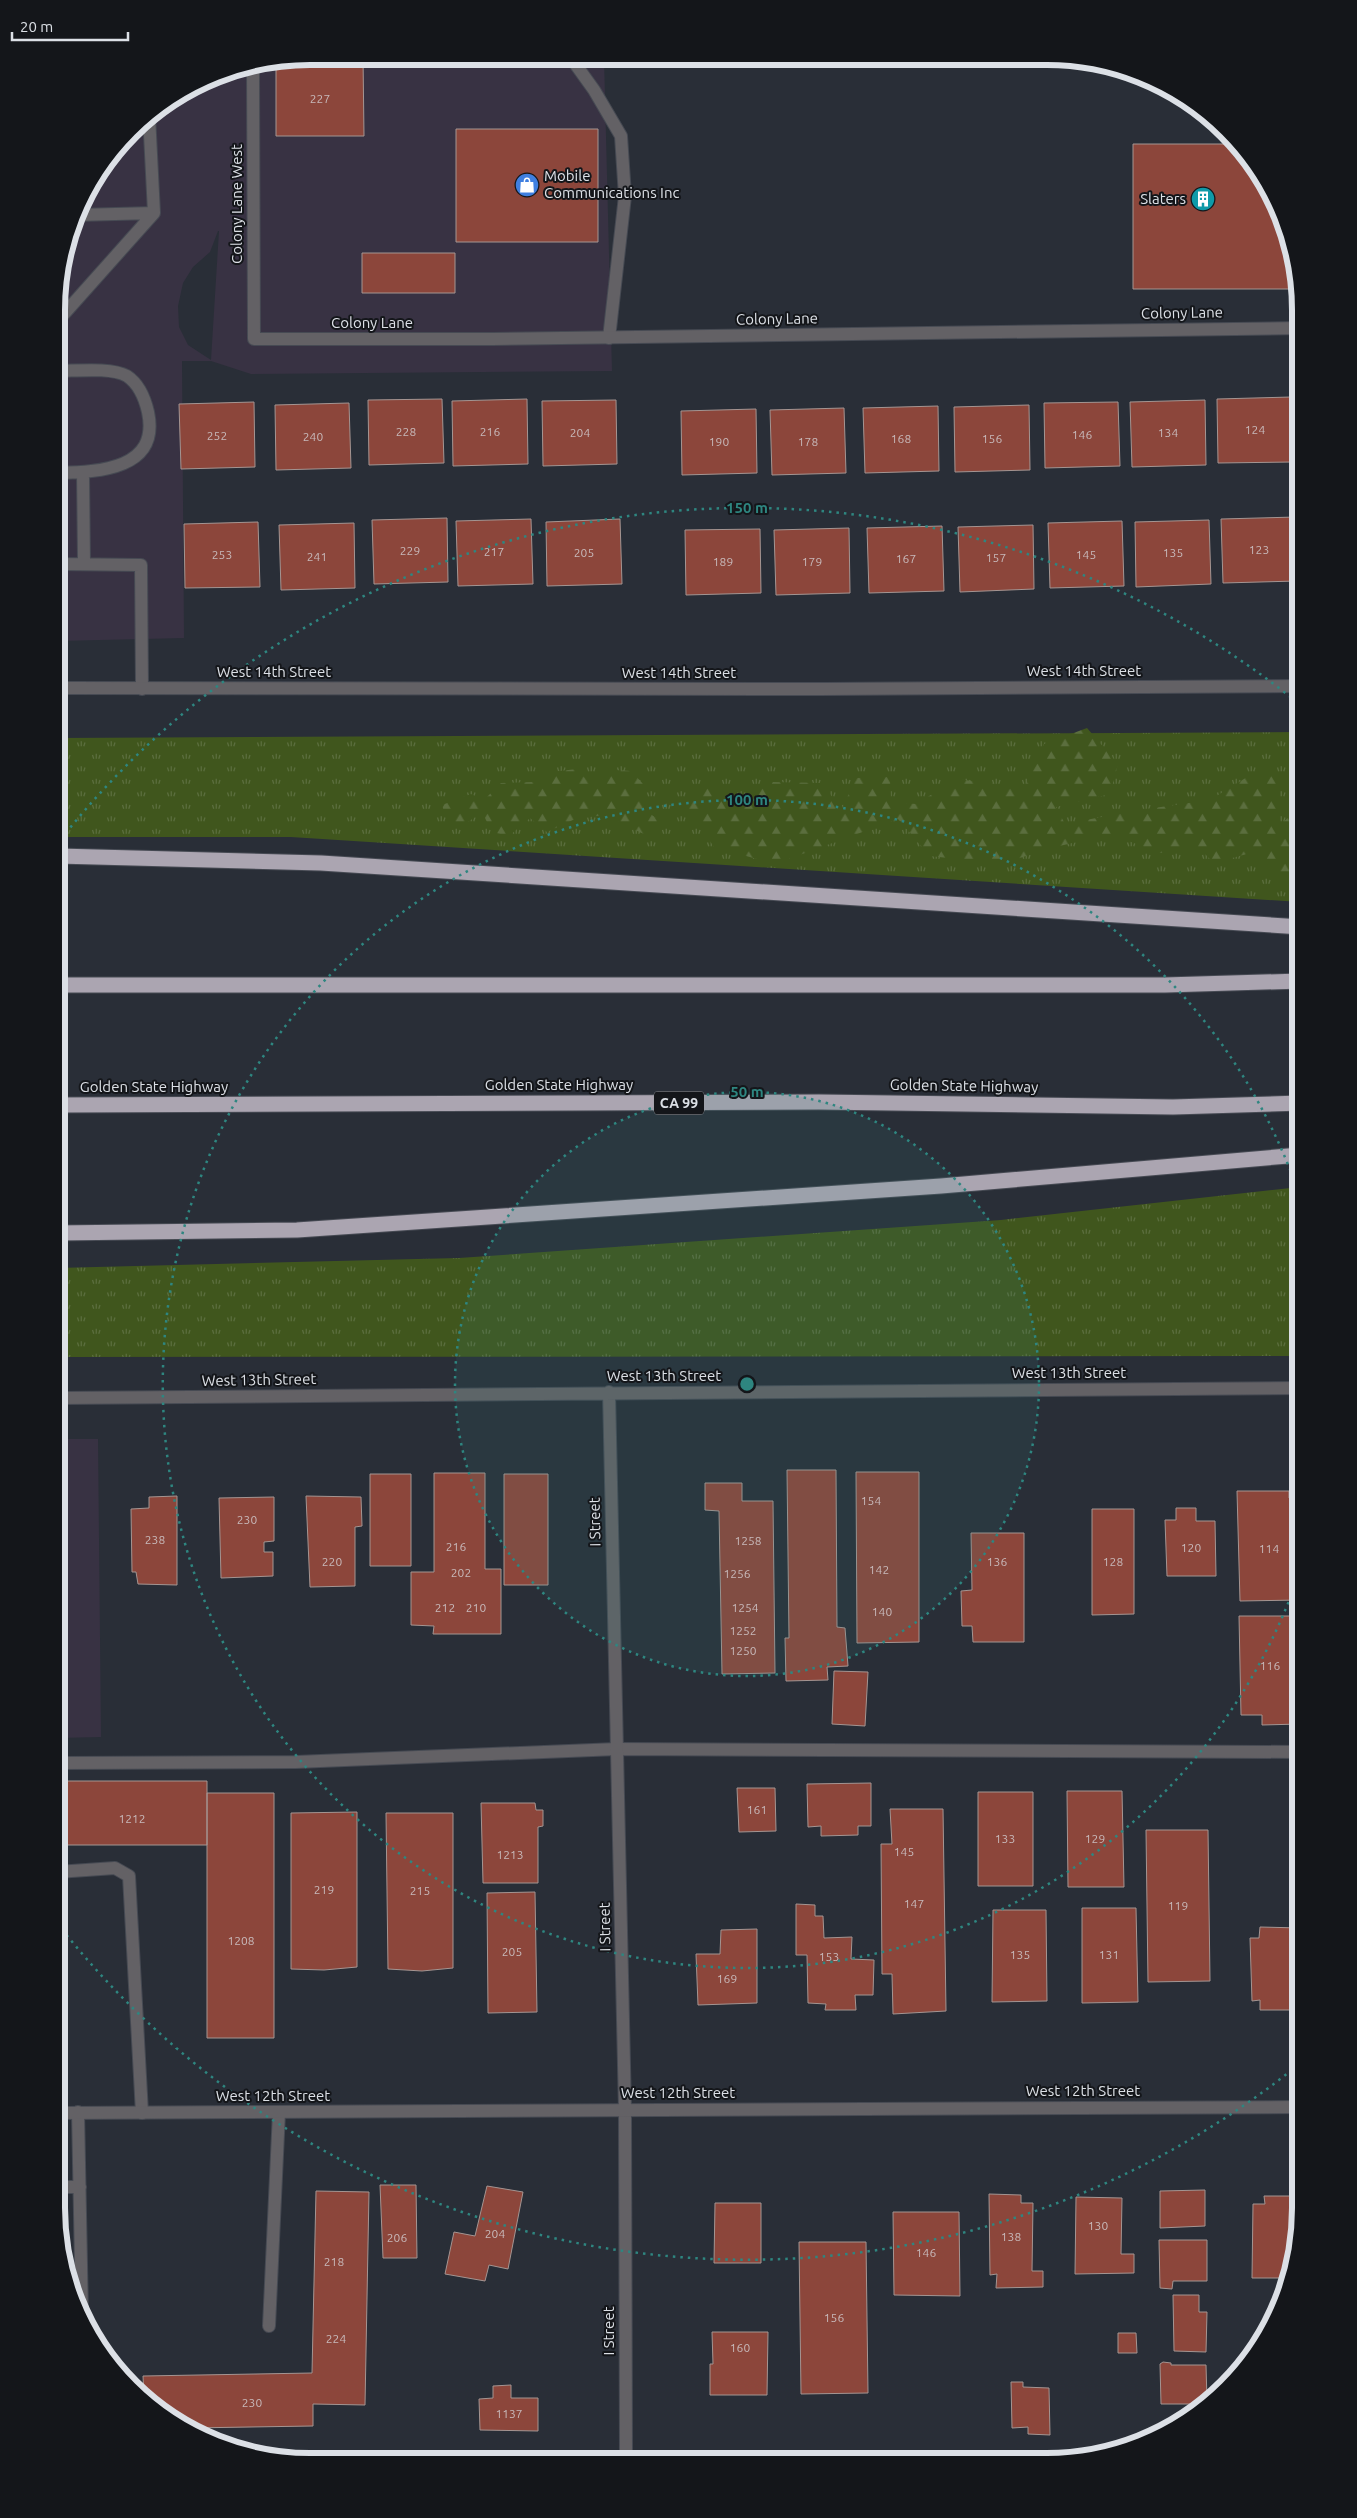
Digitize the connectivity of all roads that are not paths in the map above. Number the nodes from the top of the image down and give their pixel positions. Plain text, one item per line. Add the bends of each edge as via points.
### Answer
1 (576, 65) edge
2 (253, 72) edge
3 (150, 126) edge
4 (154, 213) junction
5 (85, 215) edge
6 (65, 313) edge
7 (1292, 328) edge
8 (609, 338) junction
9 (254, 339) joint
10 (65, 371) edge
11 (65, 473) edge
12 (83, 473) junction
13 (65, 564) edge
14 (84, 564) junction
15 (1292, 686) edge
16 (65, 688) edge
17 (142, 688) junction
18 (65, 856) edge
19 (1292, 926) edge
20 (1292, 981) edge
21 (65, 985) edge
22 (1292, 1104) edge
23 (65, 1105) edge
24 (1292, 1156) edge
25 (65, 1233) edge
26 (1292, 1388) edge
27 (609, 1392) junction
28 (65, 1398) edge
29 (617, 1749) junction
30 (1292, 1752) edge
31 (65, 1763) edge
32 (65, 1871) edge
33 (1292, 2106) edge
34 (625, 2110) junction
35 (78, 2112) junction
36 (279, 2112) junction
37 (65, 2113) edge
38 (142, 2113) junction
39 (80, 2186) junction
40 (65, 2187) edge
41 (82, 2296) edge
42 (269, 2326) dead end
43 (626, 2453) edge

1 - 8 street via 621,136 625,196
2 - 9 street, Colony Lane West
3 - 4 street
4 - 5 street
4 - 6 street
7 - 8 street, Colony Lane
8 - 9 street, Colony Lane
10 - 12 street via 106,371 127,376 144,397 150,421 146,445 129,463
11 - 12 street
12 - 14 street
13 - 14 street
14 - 17 street via 141,565
15 - 17 street, West 14th Street
16 - 17 street, West 14th Street
18 - 19 highway via 321,863
20 - 21 highway via 1145,985
22 - 23 highway, Golden State Highway / CA 99 via 1173,1107 819,1102
24 - 25 highway via 931,1186 298,1230
26 - 27 street, West 13th Street
27 - 28 street, West 13th Street
27 - 29 street, I Street
29 - 30 street
29 - 31 street via 296,1762
29 - 34 street, I Street
32 - 38 street via 115,1868 129,1876
33 - 34 street, West 12th Street
34 - 36 street, West 12th Street
34 - 43 street, I Street
35 - 37 street, West 12th Street
35 - 38 street, West 12th Street
35 - 39 street
36 - 38 street, West 12th Street
36 - 42 street
39 - 40 street
39 - 41 street

